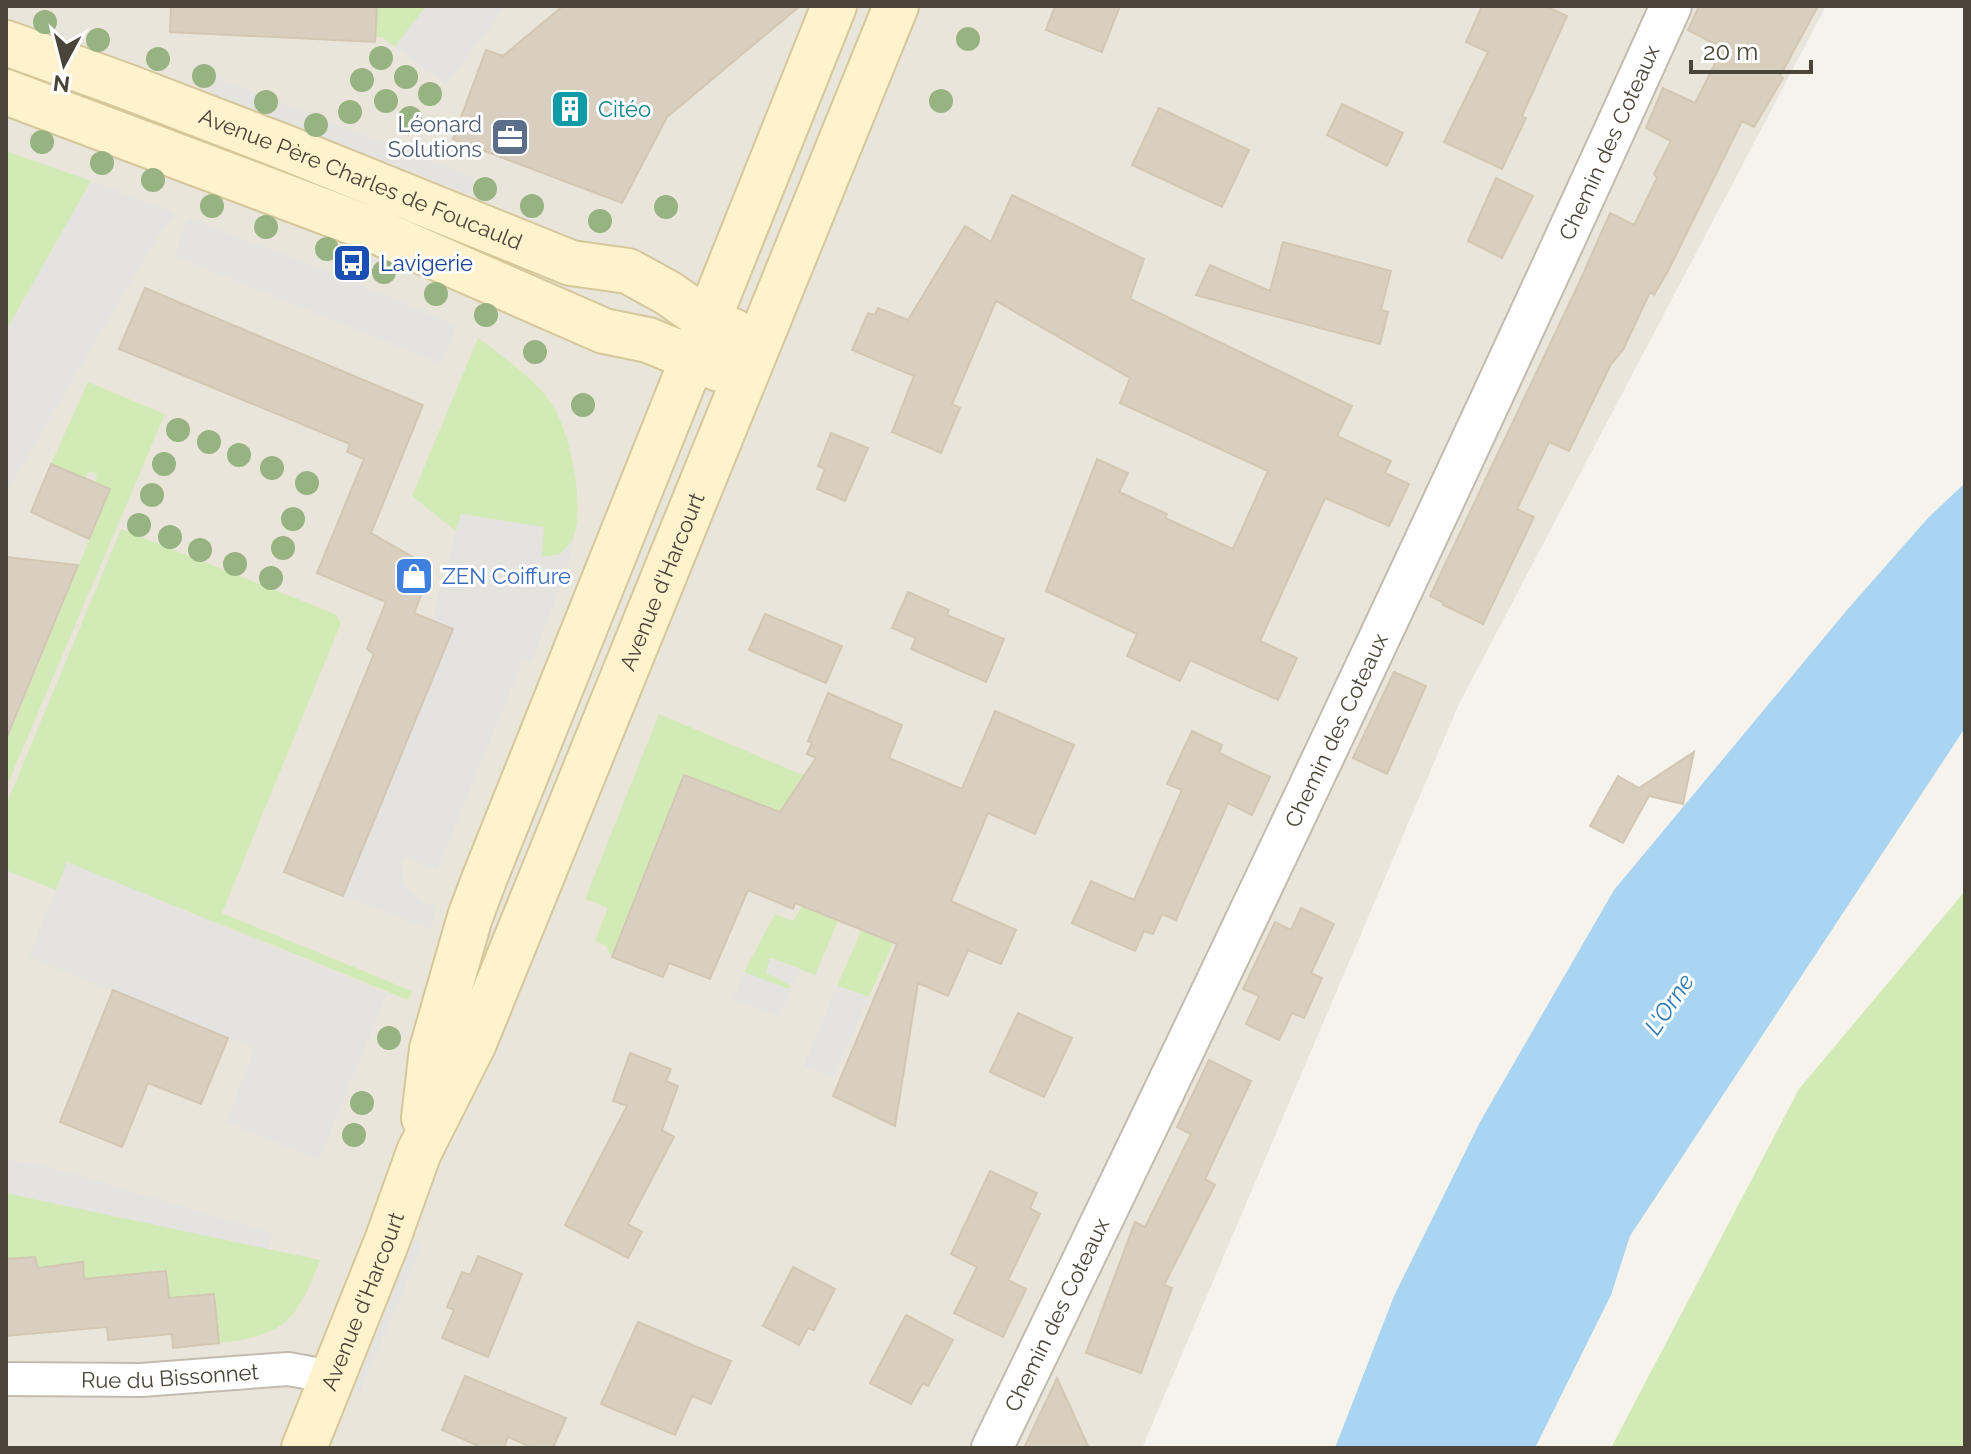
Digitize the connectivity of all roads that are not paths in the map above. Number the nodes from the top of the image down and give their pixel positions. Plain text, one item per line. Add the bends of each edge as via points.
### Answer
1 (834, 6) edge
2 (896, 6) edge
3 (1671, 6) edge
4 (6, 43) edge
5 (6, 92) edge
6 (400, 194) junction
7 (382, 234) junction
8 (700, 340) junction
9 (751, 360) junction
10 (419, 1152) junction
11 (333, 1377) junction
12 (6, 1379) edge
13 (304, 1448) edge
14 (992, 1448) edge

1 - 8 main road, Avenue d'Harcourt
2 - 9 main road, Avenue d'Harcourt
3 - 14 street, Chemin des Coteaux via 1216,987
4 - 6 main road, Avenue Père Charles de Foucauld
5 - 7 main road, Avenue Père Charles de Foucauld
6 - 7 main road
6 - 8 main road, Avenue Père Charles de Foucauld via 571,263 628,271 668,293
7 - 8 main road, Avenue Père Charles de Foucauld via 595,327 648,340
8 - 9 main road
8 - 10 main road, Avenue d'Harcourt via 470,917 432,1049
9 - 10 main road, Avenue d'Harcourt via 474,1043
10 - 11 main road, Avenue d'Harcourt
11 - 12 street, Rue du Bissonnet via 288,1369 141,1380
11 - 13 main road, Avenue d'Harcourt

